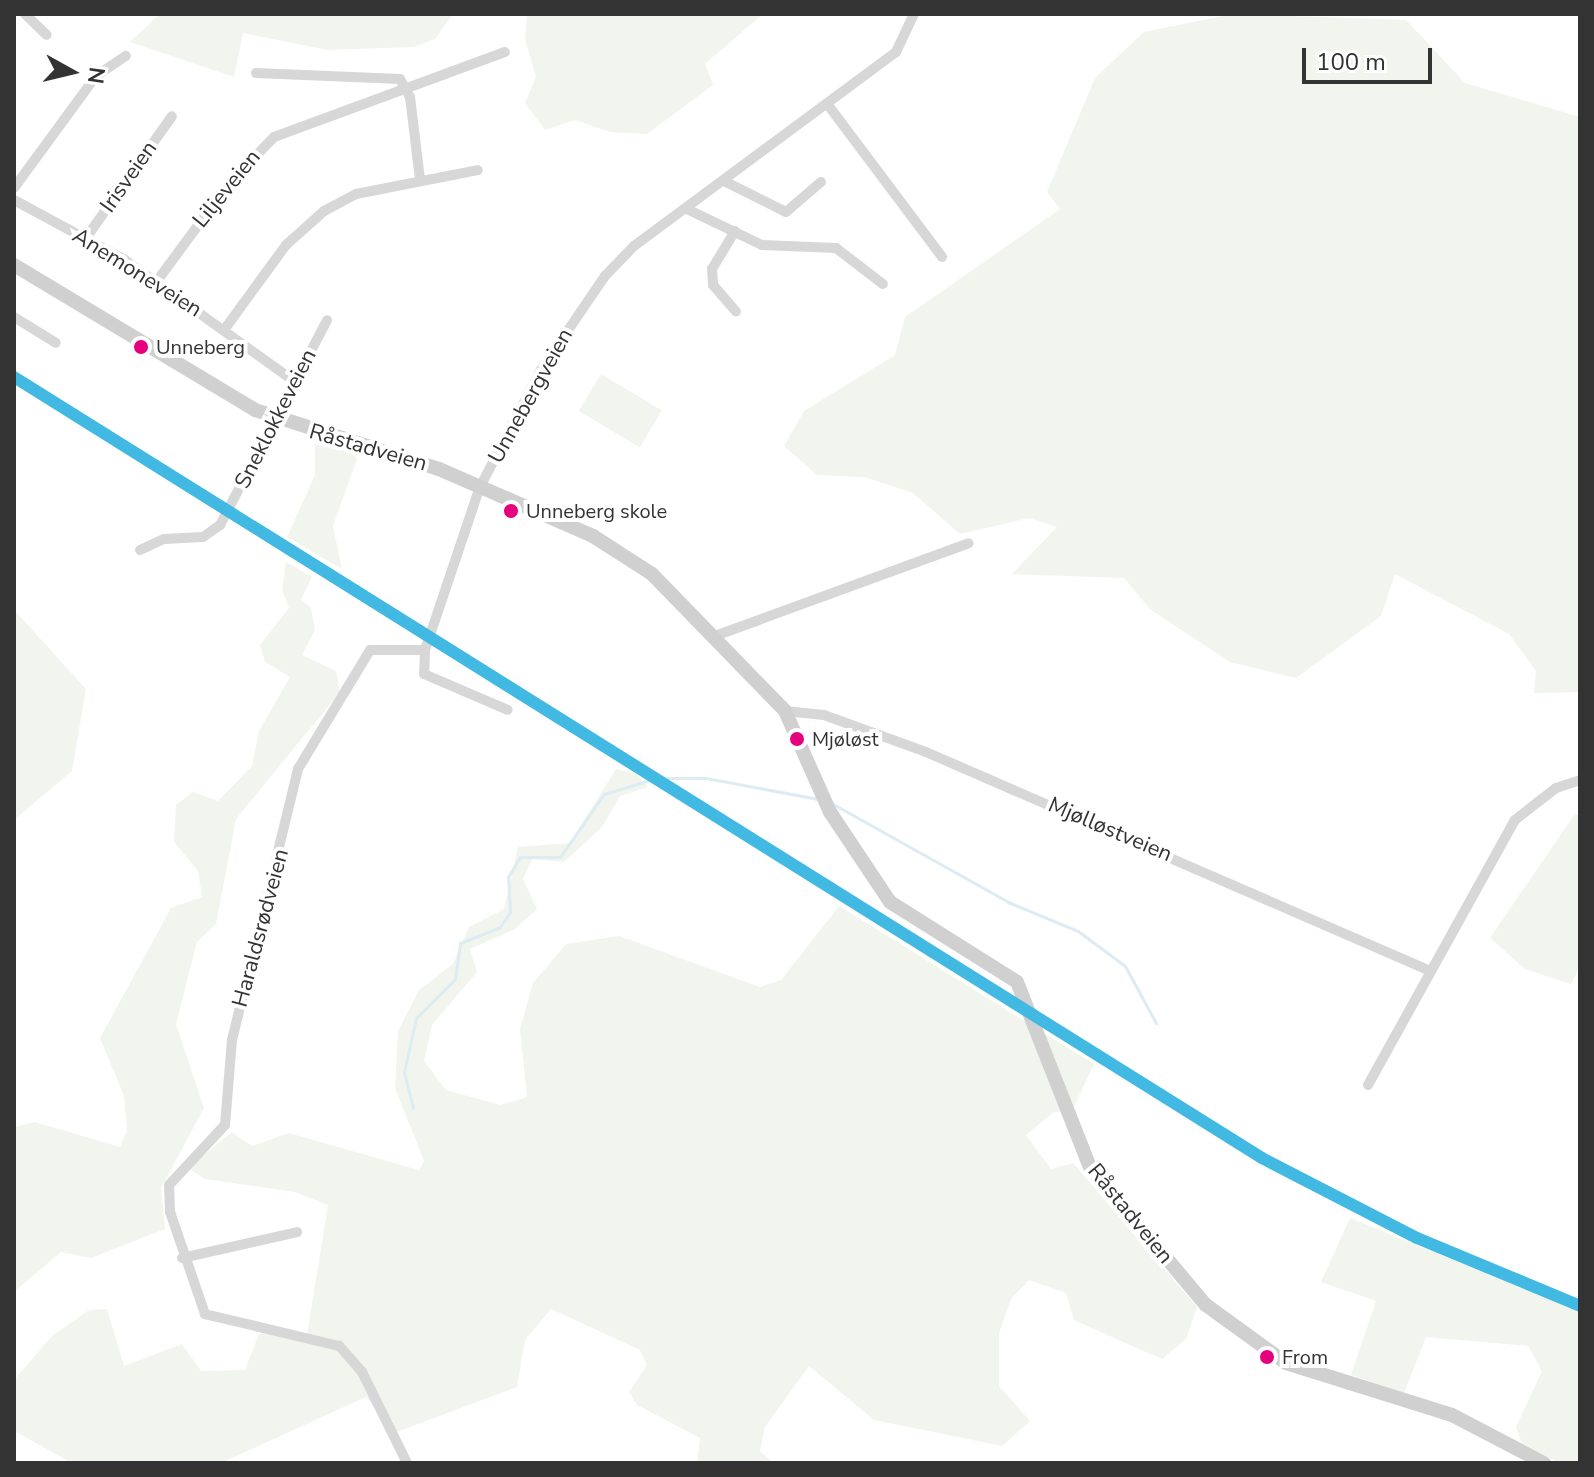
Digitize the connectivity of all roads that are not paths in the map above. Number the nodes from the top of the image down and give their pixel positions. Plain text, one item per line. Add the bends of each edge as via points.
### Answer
1 (25, 14) edge
2 (914, 14) edge
3 (47, 35) dead end
4 (505, 52) dead end
5 (126, 56) dead end
6 (256, 73) dead end
7 (405, 88) junction
8 (828, 105) junction
9 (172, 116) dead end
10 (478, 170) dead end
11 (420, 180) junction
12 (726, 182) junction
13 (821, 182) dead end
14 (14, 188) edge
15 (14, 200) edge
16 (689, 210) junction
17 (735, 231) junction
18 (86, 238) junction
19 (942, 257) dead end
20 (14, 265) edge
21 (157, 281) junction
22 (883, 284) dead end
23 (736, 311) dead end
24 (14, 317) edge
25 (327, 320) dead end
26 (224, 330) junction
27 (56, 343) dead end
28 (294, 381) junction
29 (274, 419) junction
30 (480, 487) junction
31 (969, 543) dead end
32 (140, 550) dead end
33 (715, 636) junction
34 (425, 650) junction
35 (508, 710) dead end
36 (785, 711) junction
37 (1580, 780) edge
38 (1428, 970) junction
39 (1368, 1085) dead end
40 (297, 1232) dead end
41 (182, 1258) junction
42 (407, 1463) edge
43 (1544, 1463) edge

1 - 3 street
2 - 8 street, Unnebergveien via 896,52
4 - 7 street, Liljeveien
5 - 14 street via 96,76
6 - 7 street via 344,82 393,76
7 - 11 street
7 - 21 street, Liljeveien via 264,144
8 - 12 street, Unnebergveien
8 - 19 street
9 - 18 street, Irisveien
10 - 11 street
11 - 26 street via 356,194 324,211 286,245
12 - 13 street via 786,212
12 - 16 street, Unnebergveien
15 - 18 street, Anemoneveien
16 - 17 street
16 - 30 street, Unnebergveien via 634,246 605,276 541,370
17 - 22 street via 762,245 836,248
17 - 23 street via 712,269 713,285
18 - 21 street, Anemoneveien
20 - 29 main road, Råstadveien
21 - 26 street, Anemoneveien
24 - 27 street
25 - 28 street, Sneklokkeveien
26 - 28 street, Anemoneveien
28 - 29 street, Sneklokkeveien
29 - 30 main road, Råstadveien
29 - 32 street, Sneklokkeveien via 214,532
30 - 33 main road, Råstadveien via 618,550
30 - 34 street
31 - 33 street
33 - 36 main road, Råstadveien
34 - 35 street via 424,674
34 - 41 street, Haraldsrødveien via 370,650 298,769 232,1040 225,1125 169,1185
36 - 38 street, Mjølløstveien via 824,715 896,740
36 - 43 main road, Råstadveien via 830,812 890,902 998,966 1023,990 1090,1167 1223,1320 1303,1370 1452,1415
37 - 38 street via 1556,788 1515,820
38 - 39 street
40 - 41 street
41 - 42 street, Haraldsrødveien via 205,1314 339,1346 362,1372

